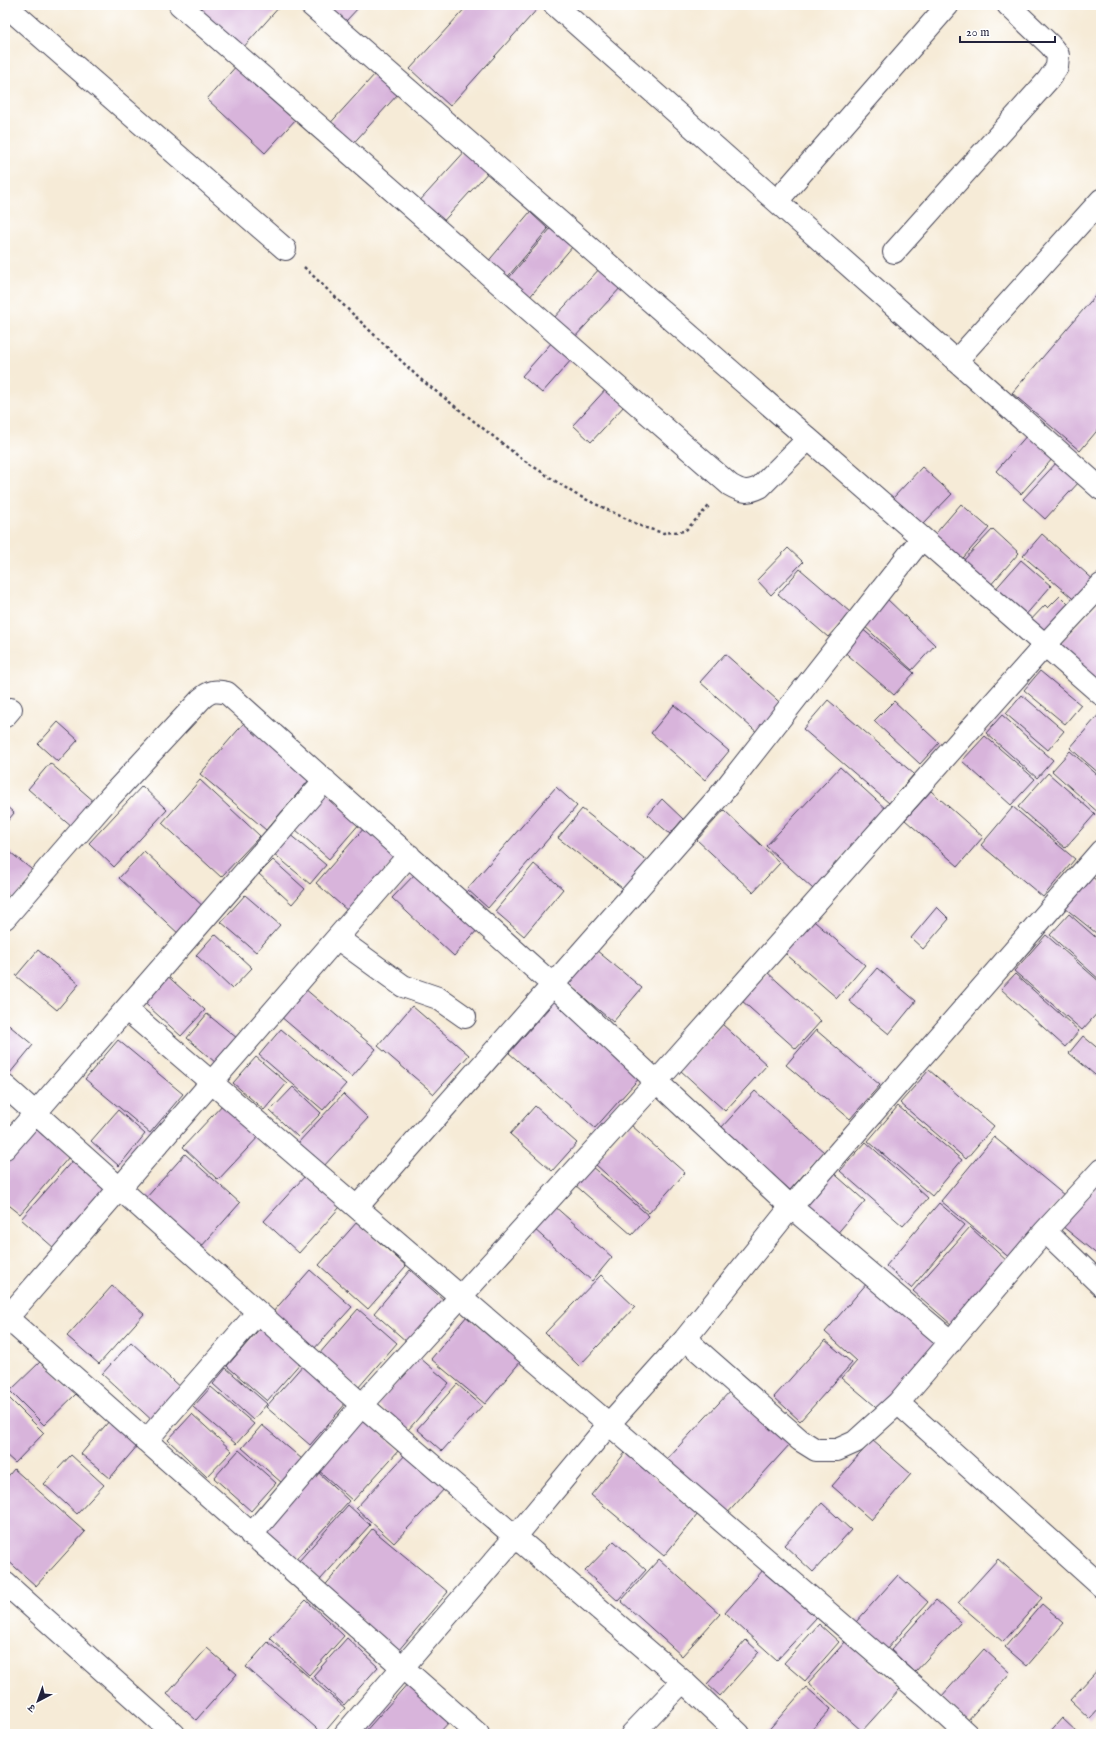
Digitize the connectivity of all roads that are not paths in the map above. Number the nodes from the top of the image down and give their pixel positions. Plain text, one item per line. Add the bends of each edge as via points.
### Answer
1 (5, 5) edge
2 (180, 5) edge
3 (311, 5) edge
4 (554, 5) edge
5 (948, 5) edge
6 (1008, 5) edge
7 (1101, 200) edge
8 (777, 201) junction
9 (285, 249) road end
10 (894, 252) dead end
11 (956, 361) junction
12 (808, 439) junction
13 (1101, 489) edge
14 (922, 538) junction
15 (1101, 585) edge
16 (1045, 645) junction
17 (1101, 694) edge
18 (325, 780) junction
19 (1101, 851) edge
20 (409, 855) junction
21 (5, 918) edge
22 (337, 938) junction
23 (553, 985) junction
24 (126, 1009) junction
25 (465, 1017) dead end
26 (657, 1081) junction
27 (212, 1083) junction
28 (5, 1086) edge
29 (36, 1114) junction
30 (5, 1148) edge
31 (1101, 1170) edge
32 (120, 1188) junction
33 (357, 1207) junction
34 (791, 1207) junction
35 (1045, 1231) junction
36 (1101, 1285) edge
37 (460, 1296) junction
38 (258, 1312) junction
39 (6, 1317) edge
40 (685, 1339) junction
41 (951, 1342) junction
42 (898, 1403) junction
43 (362, 1405) junction
44 (609, 1424) junction
45 (146, 1441) junction
46 (251, 1535) junction
47 (516, 1536) junction
48 (5, 1584) edge
49 (1101, 1586) edge
50 (402, 1668) junction
51 (683, 1681) junction
52 (174, 1734) edge
53 (345, 1734) edge
54 (478, 1734) edge
55 (632, 1734) edge
56 (739, 1734) edge
57 (968, 1734) edge

1 - 9 street
2 - 12 street via 730,485 739,490 750,491 760,487
3 - 12 street
4 - 8 street
5 - 8 street
6 - 10 street via 1058,55 1057,67
7 - 11 street
8 - 11 street
11 - 13 street
12 - 14 street
14 - 16 street
14 - 23 street via 721,794
15 - 16 street
16 - 17 street
16 - 26 street
18 - 20 street
18 - 21 street via 227,693 217,690 209,692 110,797
18 - 24 street
19 - 34 street
20 - 22 street
20 - 23 street
22 - 25 street via 403,986 438,998
22 - 27 street
23 - 26 street
23 - 33 street
24 - 27 street
24 - 29 street
26 - 34 street
26 - 37 street
27 - 32 street
27 - 33 street
28 - 29 street
29 - 30 street
29 - 32 street
31 - 35 street
32 - 38 street
32 - 39 street
33 - 37 street
34 - 40 street
34 - 41 street
35 - 36 street
35 - 41 street
37 - 43 street
37 - 44 street
38 - 43 street
38 - 45 street
39 - 45 street
40 - 42 street via 800,1440 816,1450 837,1450 855,1442
40 - 44 street
41 - 42 street
42 - 49 street
43 - 46 street
43 - 47 street
44 - 47 street
44 - 57 street
45 - 46 street
46 - 50 street
47 - 50 street
47 - 51 street
48 - 52 street
50 - 53 street
50 - 54 street
51 - 55 street
51 - 56 street

